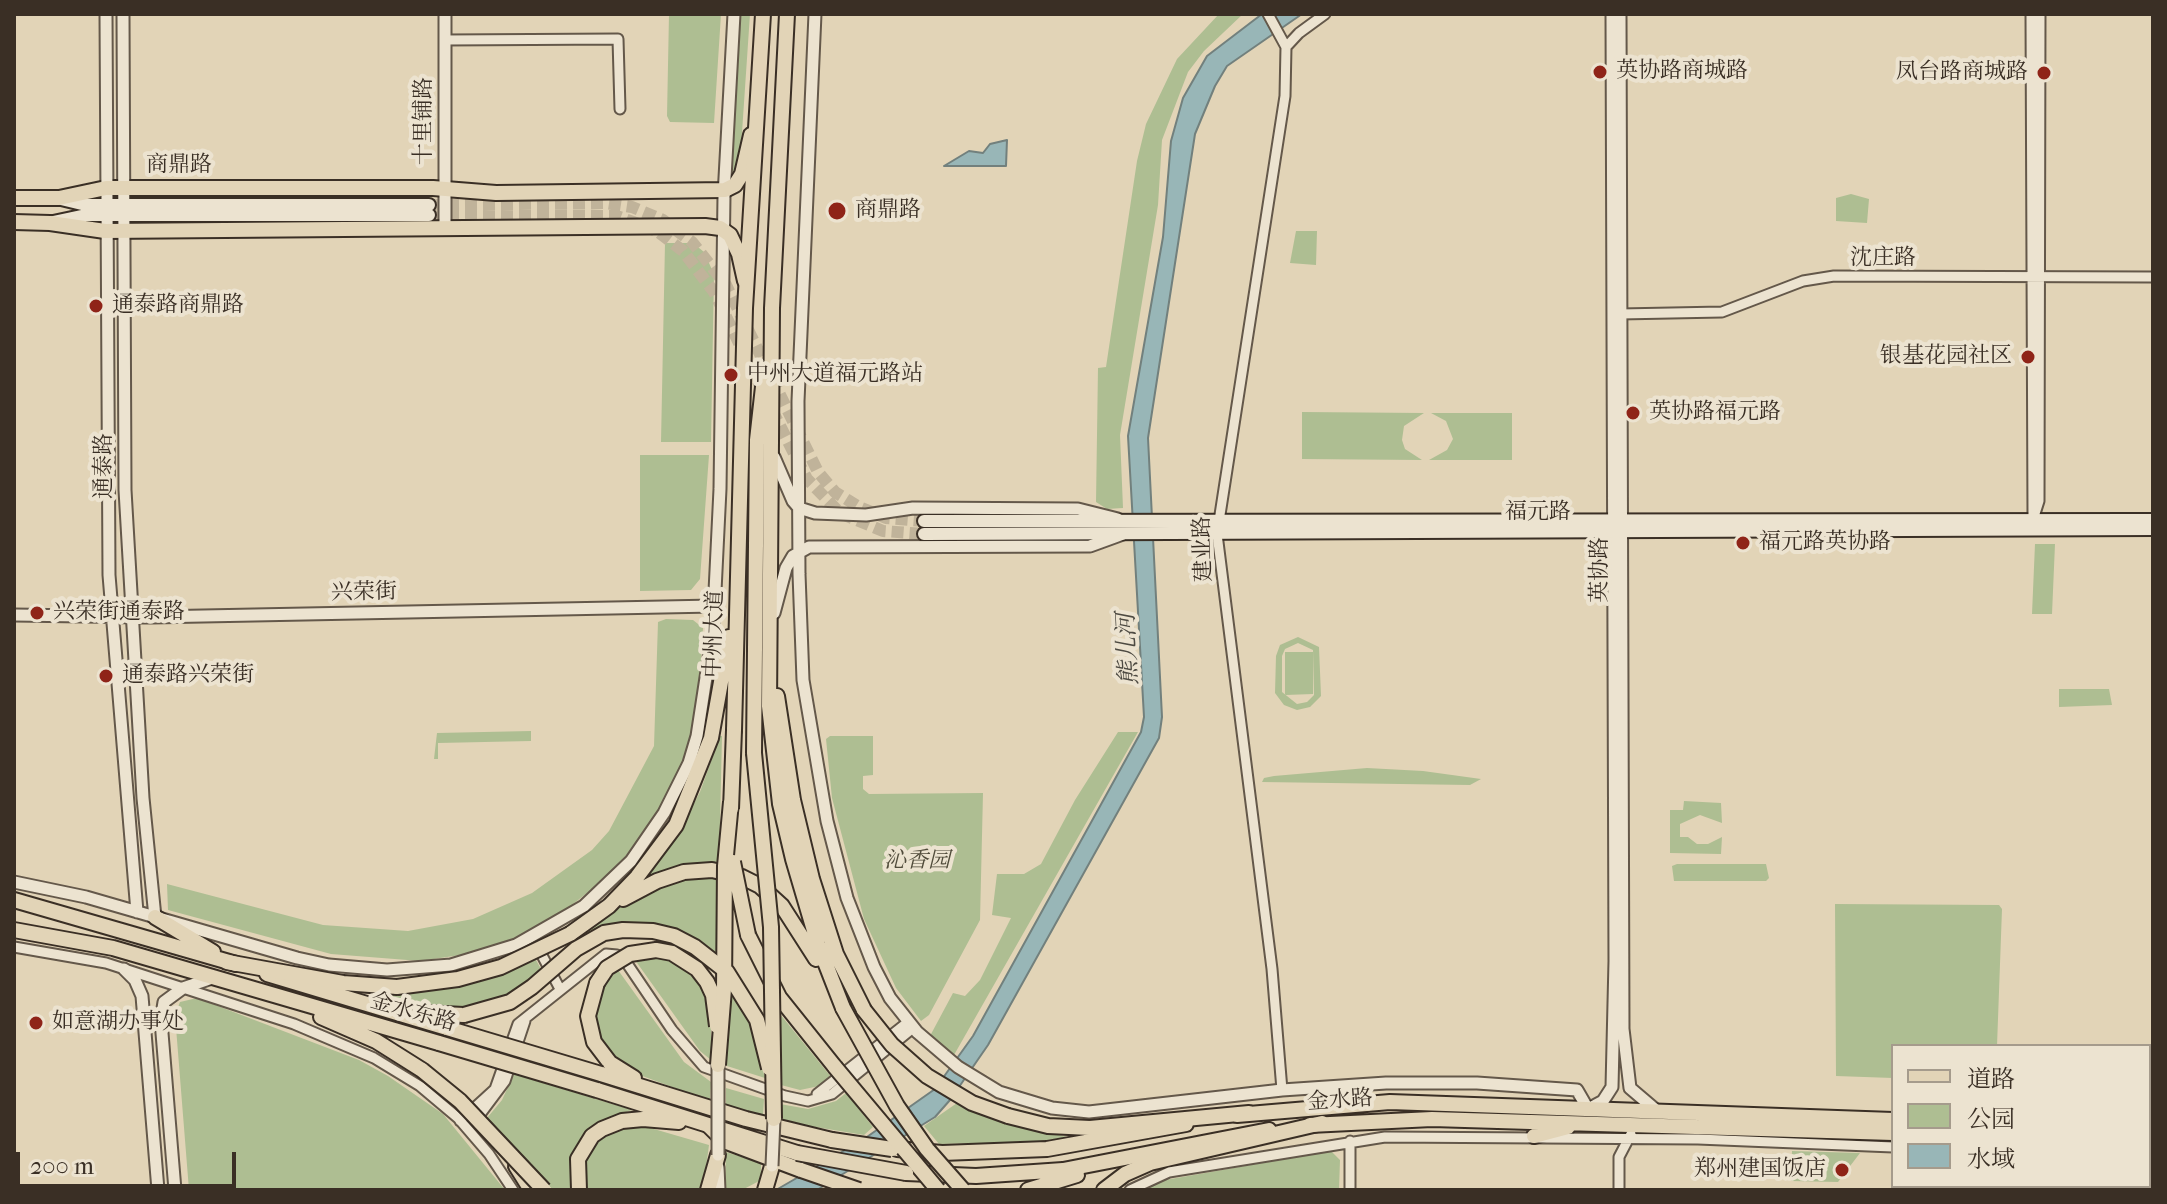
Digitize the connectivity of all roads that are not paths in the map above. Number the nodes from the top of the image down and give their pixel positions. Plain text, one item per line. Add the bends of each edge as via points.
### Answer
1 (106, 14) edge
2 (123, 14) edge
3 (445, 14) edge
4 (734, 14) edge
5 (763, 14) edge
6 (787, 14) edge
7 (815, 14) edge
8 (1268, 14) edge
9 (1325, 14) edge
10 (1612, 14) edge
11 (1620, 14) edge
12 (2031, 14) edge
13 (2040, 14) edge
14 (445, 40) junction
15 (1286, 47) junction
16 (758, 100) junction
17 (620, 109) dead end
18 (106, 188) junction
19 (123, 188) junction
20 (445, 189) junction
21 (725, 190) junction
22 (14, 198) edge
23 (59, 198) junction
24 (106, 210) junction
25 (123, 210) junction
26 (429, 210) tunnel mouth
27 (14, 222) edge
28 (50, 223) junction
29 (445, 228) junction
30 (724, 230) junction
31 (105, 231) junction
32 (123, 231) junction
33 (2035, 277) junction
34 (2153, 277) edge
35 (746, 288) junction
36 (772, 308) junction
37 (1620, 314) junction
38 (771, 448) junction
39 (741, 473) junction
40 (799, 508) junction
41 (2033, 520) junction
42 (2153, 520) edge
43 (1617, 526) junction
44 (1127, 527) junction
45 (1218, 527) junction
46 (924, 528) tunnel mouth
47 (2153, 529) edge
48 (799, 550) junction
49 (714, 606) junction
50 (14, 615) edge
51 (112, 617) junction
52 (131, 617) junction
53 (769, 637) junction
54 (731, 802) junction
55 (14, 882) edge
56 (14, 900) edge
57 (609, 906) junction
58 (137, 912) junction
59 (155, 917) junction
60 (14, 930) edge
61 (532, 937) junction
62 (14, 947) edge
63 (227, 962) junction
64 (124, 969) junction
65 (215, 977) junction
66 (183, 988) junction
67 (560, 989) junction
68 (348, 998) junction
69 (843, 1008) junction
70 (528, 1016) junction
71 (911, 1025) junction
72 (718, 1065) junction
73 (1282, 1090) junction
74 (682, 1099) junction
75 (1657, 1111) junction
76 (1249, 1113) junction
77 (1588, 1115) junction
78 (774, 1119) junction
79 (1891, 1120) edge
80 (460, 1121) junction
81 (1322, 1123) junction
82 (1643, 1124) junction
83 (708, 1125) junction
84 (468, 1129) junction
85 (1891, 1133) edge
86 (1534, 1136) junction
87 (1596, 1137) junction
88 (1628, 1138) junction
89 (832, 1140) joint
90 (1350, 1141) junction
91 (1891, 1147) edge
92 (508, 1152) junction
93 (797, 1153) joint
94 (718, 1155) junction
95 (1138, 1156) junction
96 (1619, 1157) junction
97 (772, 1166) joint
98 (158, 1190) edge
99 (175, 1190) edge
100 (513, 1190) edge
101 (531, 1190) edge
102 (544, 1190) edge
103 (579, 1190) edge
104 (708, 1190) edge
105 (719, 1190) edge
106 (768, 1190) edge
107 (859, 1190) edge
108 (938, 1190) edge
109 (963, 1190) edge
110 (1028, 1190) edge
111 (1104, 1190) edge
112 (1130, 1190) edge
113 (1350, 1190) edge
114 (1619, 1190) edge

1 - 18 street, 通泰路
2 - 19 street, 通泰路
3 - 14 street, 十里铺路
4 - 21 street
5 - 16 main road, 中州大道
6 - 36 main road
7 - 40 street via 799,355
8 - 15 street, 建业路
9 - 15 street
10 - 43 street, 英协路
11 - 37 street, 英协路
12 - 33 street
13 - 33 street
14 - 17 street via 618,39
14 - 20 street, 十里铺路
15 - 45 street, 建业路 via 1285,96
16 - 21 main road via 742,174
16 - 35 main road, 中州大道
18 - 19 main road, 商鼎路
18 - 23 main road, 商鼎路
18 - 24 street, 通泰路
19 - 20 main road, 商鼎路
19 - 25 street, 通泰路
20 - 21 main road, 商鼎路
20 - 29 street, 十里铺路
21 - 30 street
22 - 23 main road, 商鼎路
23 - 24 main road
24 - 25 main road
24 - 28 main road
24 - 31 street, 通泰路
25 - 26 main road
25 - 32 street, 通泰路
27 - 28 main road
28 - 31 main road
29 - 30 main road
29 - 32 main road
30 - 35 main road via 739,254
30 - 49 street
31 - 32 main road
31 - 51 street, 通泰路
32 - 52 street, 通泰路
33 - 34 street, 沈庄路
33 - 37 street, 沈庄路 via 1834,276 1803,281 1722,312
33 - 41 street via 2039,501
35 - 39 main road, 中州大道
36 - 38 main road
36 - 78 main road, bridge via 757,440 754,753 771,927
37 - 43 street, 英协路
38 - 40 street
38 - 53 main road
39 - 54 main road, 中州大道, bridge
39 - 57 main road via 728,648 711,738 676,825
40 - 44 street via 866,515 913,508 1078,509
40 - 48 street
41 - 42 main road, 福元路
41 - 43 main road, 福元路
43 - 45 main road, 福元路
43 - 47 main road, 福元路
43 - 75 street, 英协路 via 1625,1074 1636,1096
43 - 77 street, 英协路 via 1614,1078 1603,1101
44 - 45 main road, 福元路
44 - 46 main road, 福元路
44 - 48 street via 1090,546
45 - 73 street, 建业路
48 - 53 street via 786,568
48 - 71 street via 803,680 827,821 860,933 884,988
49 - 52 street, 兴荣街
49 - 61 street via 697,736 664,813 605,888
50 - 51 street, 兴荣街
51 - 52 street, 兴荣街
51 - 58 street, 通泰路
52 - 59 street, 通泰路
53 - 69 main road via 769,706 780,804 808,914
53 - 76 main road, bridge via 784,749 832,944 864,1010 892,1045 927,1076 972,1103 1048,1126 1090,1128
54 - 72 main road, bridge
54 - 108 main road, 中州大道, bridge via 734,875 748,935 779,997
55 - 58 street
56 - 63 main road, 金水东路
57 - 63 main road, bridge via 570,934 501,967 436,983 343,983
57 - 69 main road via 684,872 712,870 751,881 795,920
58 - 59 street
59 - 61 street via 297,958 363,970 451,965
59 - 63 main road
60 - 65 main road, 金水东路 via 89,942
61 - 67 street
62 - 64 street
63 - 68 main road, 金水东路
64 - 66 street
64 - 98 street via 142,996
65 - 66 street
65 - 83 main road, 金水东路, bridge
65 - 92 main road, bridge via 354,1029 422,1070
66 - 80 street via 294,1024 374,1058 420,1086
66 - 99 street via 164,1002 161,1021
67 - 70 street
67 - 71 street via 606,954 617,955 704,1067 799,1099 832,1094
68 - 74 main road, 金水东路, bridge
68 - 78 main road, bridge via 436,1015 464,1015 510,1002 604,933 638,929 674,936 718,963 749,1003 764,1042
69 - 109 main road, bridge via 897,1106
70 - 80 street via 514,1030 495,1089
70 - 84 street via 505,1081
71 - 73 street via 936,1050 999,1092 1052,1108 1089,1112
72 - 74 main road, bridge via 713,995 697,969 656,950 630,954 607,968 588,1016 600,1052 619,1070
72 - 94 street, bridge
73 - 77 street via 1386,1083 1577,1090
74 - 89 main road, 金水东路
75 - 77 main road, 金水路
75 - 79 main road, 金水路
76 - 77 main road, 金水路 via 1390,1102
76 - 89 main road, 金水路, bridge via 1047,1149 942,1153
77 - 81 main road, 金水路
77 - 82 main road, 金水路
77 - 86 main road
78 - 97 street, bridge
80 - 84 street
81 - 95 main road, 金水路
81 - 111 main road via 1150,1163
82 - 85 main road, 金水路
82 - 88 street
83 - 93 main road, 金水东路
83 - 103 main road via 643,1119 602,1129 585,1146 576,1170
83 - 107 main road, bridge via 724,1141
84 - 100 street
86 - 87 street
86 - 90 street
87 - 88 street
87 - 96 street
88 - 91 street
88 - 96 street
90 - 112 street via 1169,1172
90 - 113 street
92 - 101 main road, bridge
92 - 102 main road, bridge
93 - 95 main road, 金水路, bridge via 906,1173 1027,1174
94 - 104 main road
94 - 105 street
95 - 110 main road
96 - 114 street
97 - 106 main road

